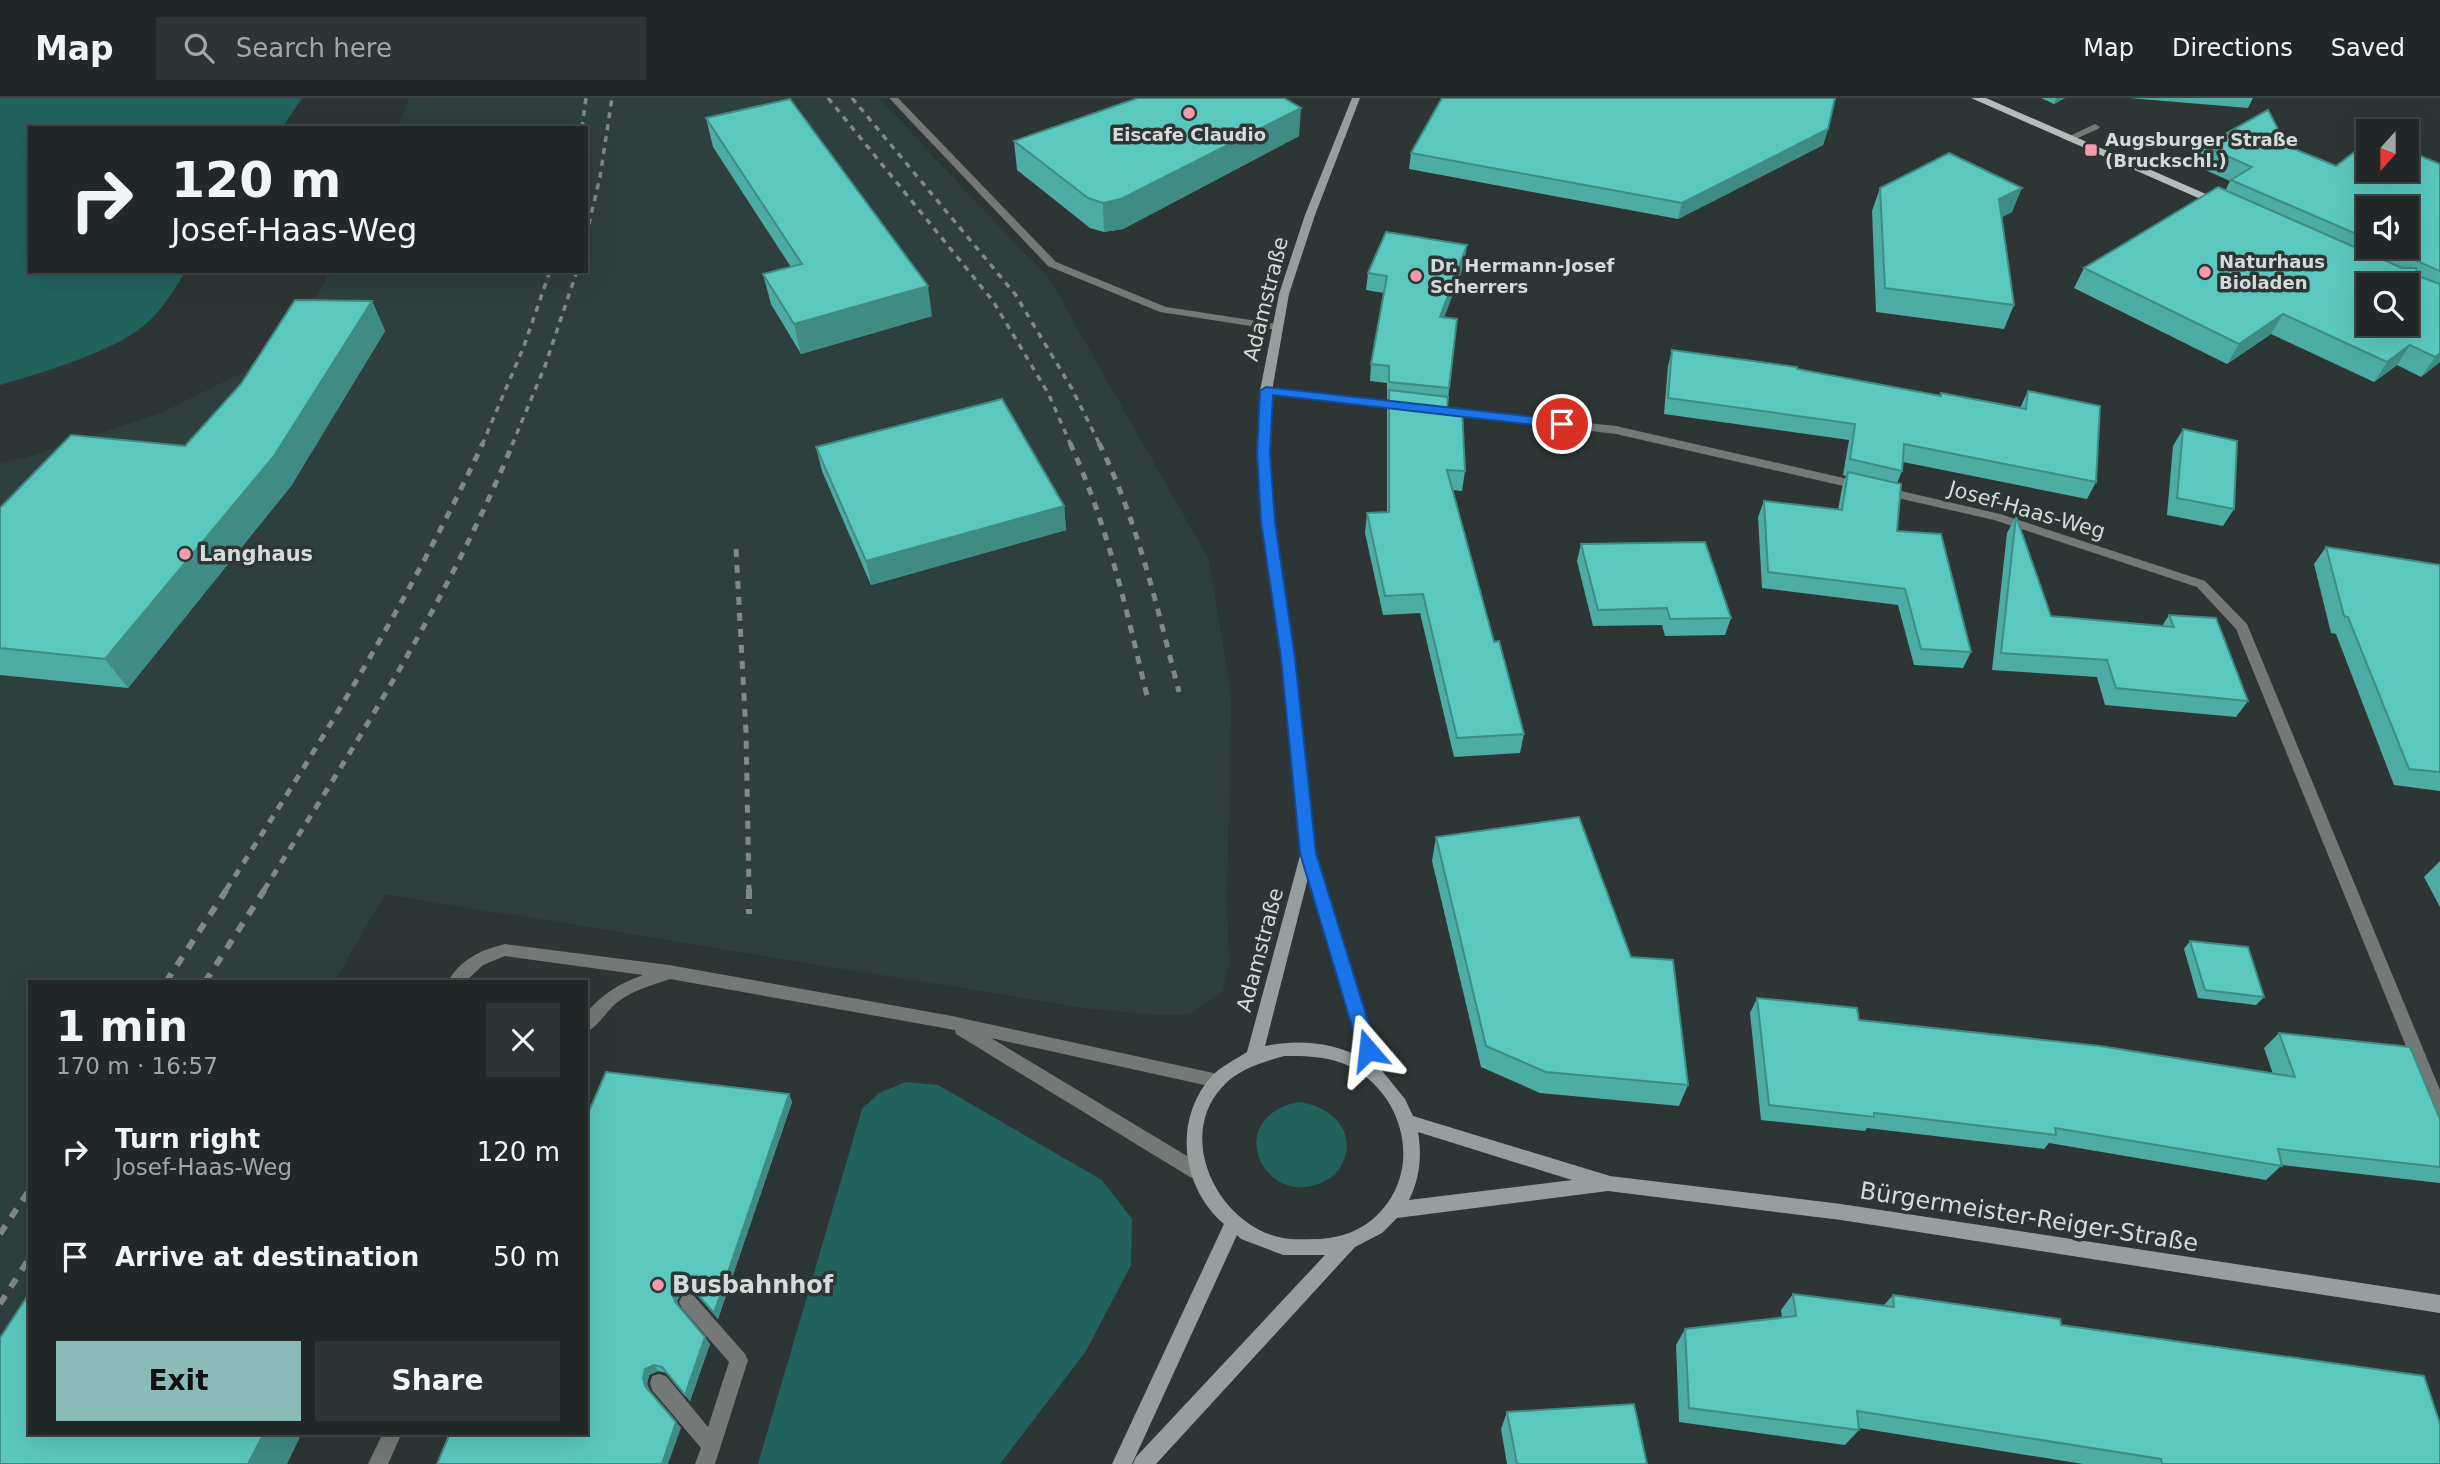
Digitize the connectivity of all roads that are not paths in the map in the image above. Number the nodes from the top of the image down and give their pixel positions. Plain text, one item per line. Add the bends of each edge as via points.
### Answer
1 (892, 98) edge
2 (1356, 98) edge
3 (1977, 98) edge
4 (2095, 127) dead end
5 (2068, 139) junction
6 (2237, 210) edge
7 (1277, 327) junction
8 (1266, 391) junction
9 (1308, 853) junction
10 (669, 972) junction
11 (457, 980) edge
12 (588, 1022) edge
13 (952, 1023) junction
14 (1254, 1057) junction
15 (1376, 1075) junction
16 (1218, 1081) junction
17 (2440, 1111) edge
18 (1409, 1122) junction
19 (1196, 1171) junction
20 (1610, 1184) junction
21 (1394, 1210) junction
22 (1233, 1224) junction
23 (1348, 1243) junction
24 (688, 1302) edge
25 (2440, 1305) edge
26 (659, 1383) dead end
27 (392, 1435) edge
28 (711, 1445) junction
29 (378, 1464) edge
30 (705, 1464) edge
31 (1122, 1464) edge
32 (1143, 1464) edge

1 - 7 street via 1052,264 1164,310
2 - 7 main road, Adamstraße via 1310,215
3 - 5 main road
4 - 5 street
5 - 6 main road
7 - 8 main road, Adamstraße
8 - 9 main road, Adamstraße via 1268,522 1288,658
8 - 17 street, Josef-Haas-Weg via 1616,430 1996,517 2201,584 2242,627
9 - 14 main road, Adamstraße
9 - 15 main road, Adamstraße
10 - 11 street via 505,950 484,955
10 - 12 street via 624,987 601,1004
10 - 13 street
13 - 16 street
13 - 19 street
14 - 15 main road via 1284,1049 1316,1049 1348,1058
14 - 16 main road
15 - 18 main road via 1396,1097
16 - 19 main road via 1196,1123
18 - 20 main road, Bürgermeister-Reiger-Straße
18 - 21 main road via 1414,1152 1409,1183
19 - 22 main road via 1210,1200
20 - 21 main road, Bürgermeister-Reiger-Straße
20 - 25 main road, Bürgermeister-Reiger-Straße via 1854,1214
21 - 23 main road via 1375,1228
22 - 23 main road via 1268,1243 1295,1248
22 - 31 main road
23 - 32 main road
24 - 28 street via 738,1360
26 - 28 street
27 - 29 street
28 - 30 street

